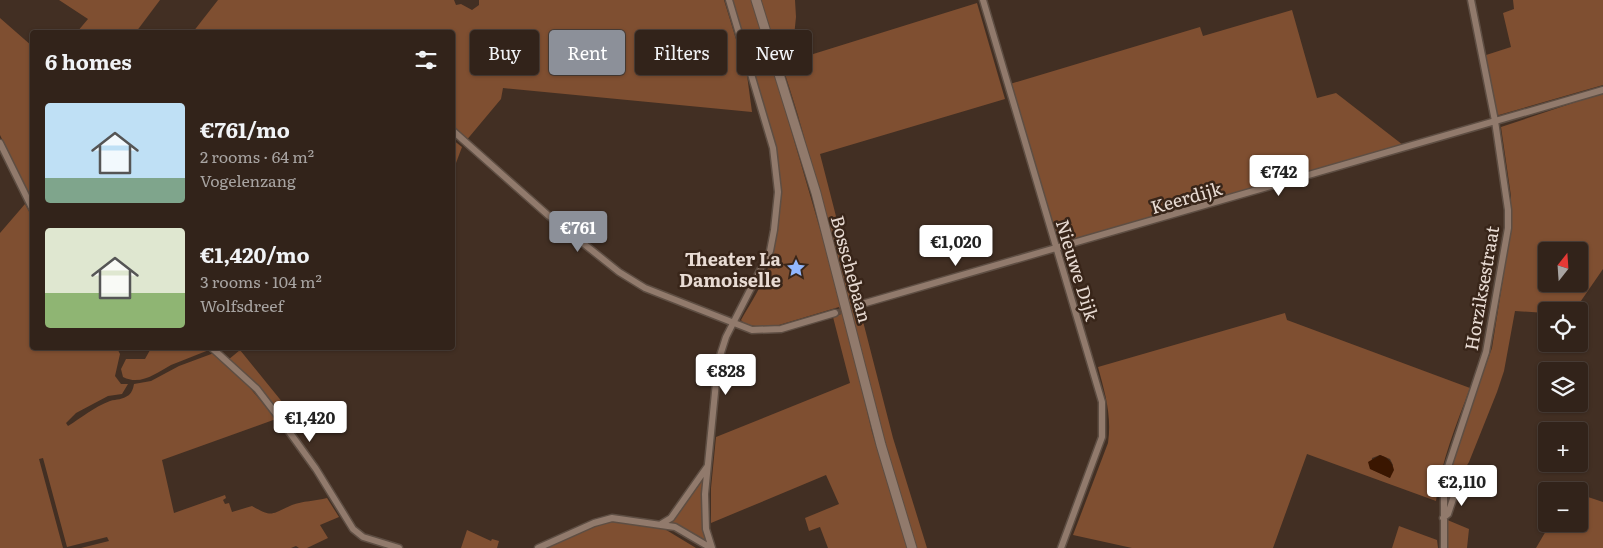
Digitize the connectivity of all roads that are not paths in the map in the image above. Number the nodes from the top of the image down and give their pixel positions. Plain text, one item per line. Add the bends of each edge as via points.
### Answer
1 (729, 0) edge
2 (756, 0) edge
3 (983, 0) edge
4 (1472, 0) edge
5 (1603, 90) edge
6 (1495, 121) junction
7 (455, 133) edge
8 (0, 143) edge
9 (30, 204) edge
10 (1056, 250) junction
11 (862, 304) tunnel mouth
12 (835, 313) tunnel mouth
13 (733, 323) junction
14 (214, 350) edge
15 (708, 466) junction
16 (1459, 481) dead end
17 (1443, 518) junction
18 (661, 524) junction
19 (399, 548) edge
20 (538, 548) edge
21 (711, 548) edge
22 (912, 548) edge
23 (1061, 548) edge
24 (1444, 548) edge

1 - 13 street via 768,130 778,192 770,251
2 - 22 main road, Bosschebaan via 816,193 881,445
3 - 10 street, Nieuwe Dijk
4 - 6 street, Horziksestraat
5 - 6 street, Keerdijk
6 - 10 street, Keerdijk
6 - 17 street, Horziksestraat via 1508,228 1486,352 1444,479
7 - 13 street via 549,216 619,272 646,288
8 - 9 street
10 - 11 street, Keerdijk
10 - 23 street, Nieuwe Dijk via 1102,402 1103,419 1102,437
12 - 13 street via 781,329 752,330
13 - 15 street via 718,362
14 - 19 street via 257,389 316,469 353,529 363,537
15 - 18 street via 671,518
15 - 21 street via 706,529
16 - 17 street via 1448,514
17 - 24 street, Horziksestraat
18 - 20 street via 606,519
18 - 21 street via 676,527

